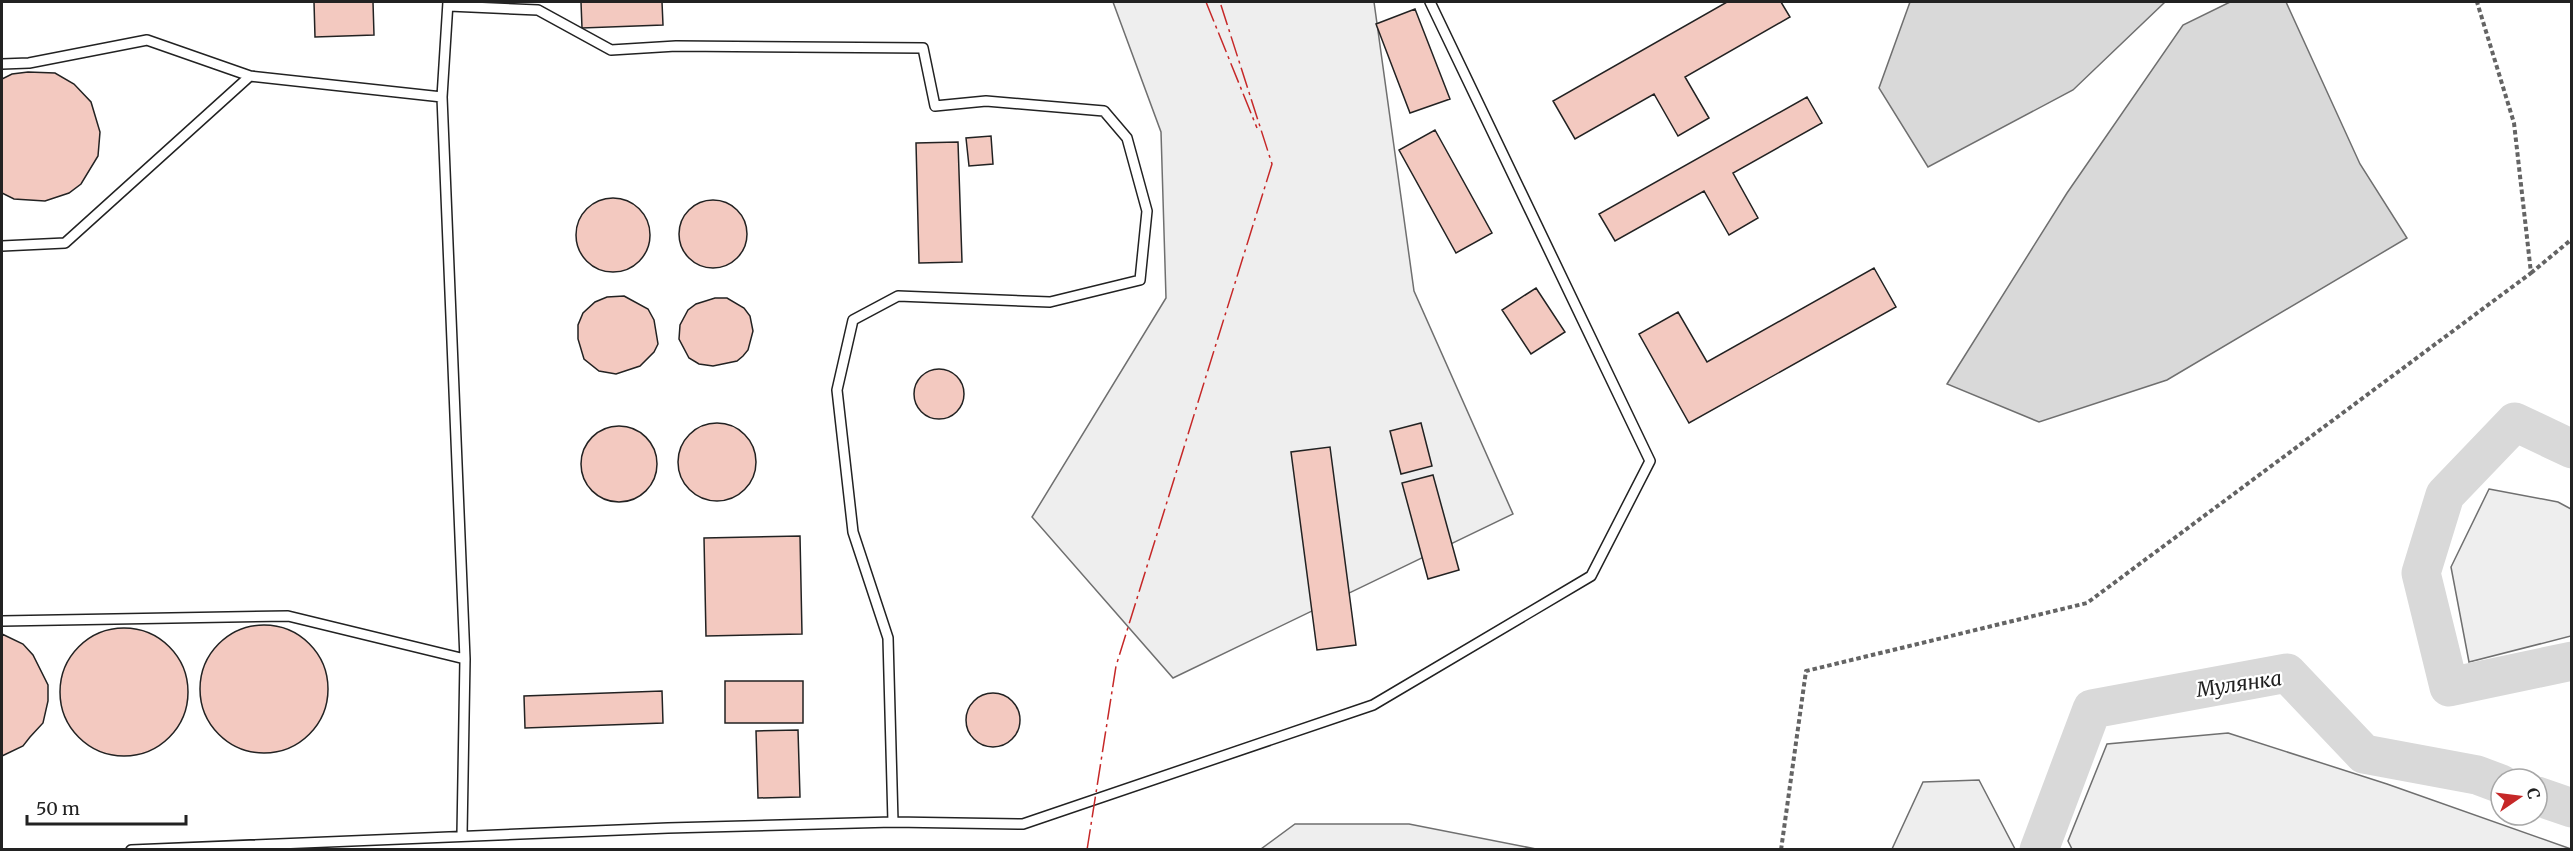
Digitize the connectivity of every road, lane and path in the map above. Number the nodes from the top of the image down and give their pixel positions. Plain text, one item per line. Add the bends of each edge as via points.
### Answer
1 (1430, 2) edge
2 (2477, 2) edge
3 (449, 4) edge
4 (2, 64) edge
5 (249, 76) junction
6 (442, 97) junction
7 (2571, 239) edge
8 (2, 246) edge
9 (2531, 273) junction
10 (2, 621) edge
11 (465, 659) junction
12 (893, 822) junction
13 (462, 835) junction
14 (130, 849) edge
15 (1781, 849) edge

1 - 12 lane via 1650,461 1591,576 1373,705 1023,824
2 - 9 path via 2514,123
3 - 6 lane
3 - 12 lane via 538,10 611,50 676,46 923,48 935,106 986,101 1104,111 1127,138 1147,211 1140,280 1050,302 898,296 854,320 837,390 853,532 888,638
4 - 5 lane via 28,63 147,40
5 - 6 lane
5 - 8 lane via 65,243
6 - 11 lane
7 - 9 path
9 - 15 path via 2087,603 1806,671
10 - 11 lane via 288,616
11 - 13 lane
12 - 13 lane
13 - 14 lane

